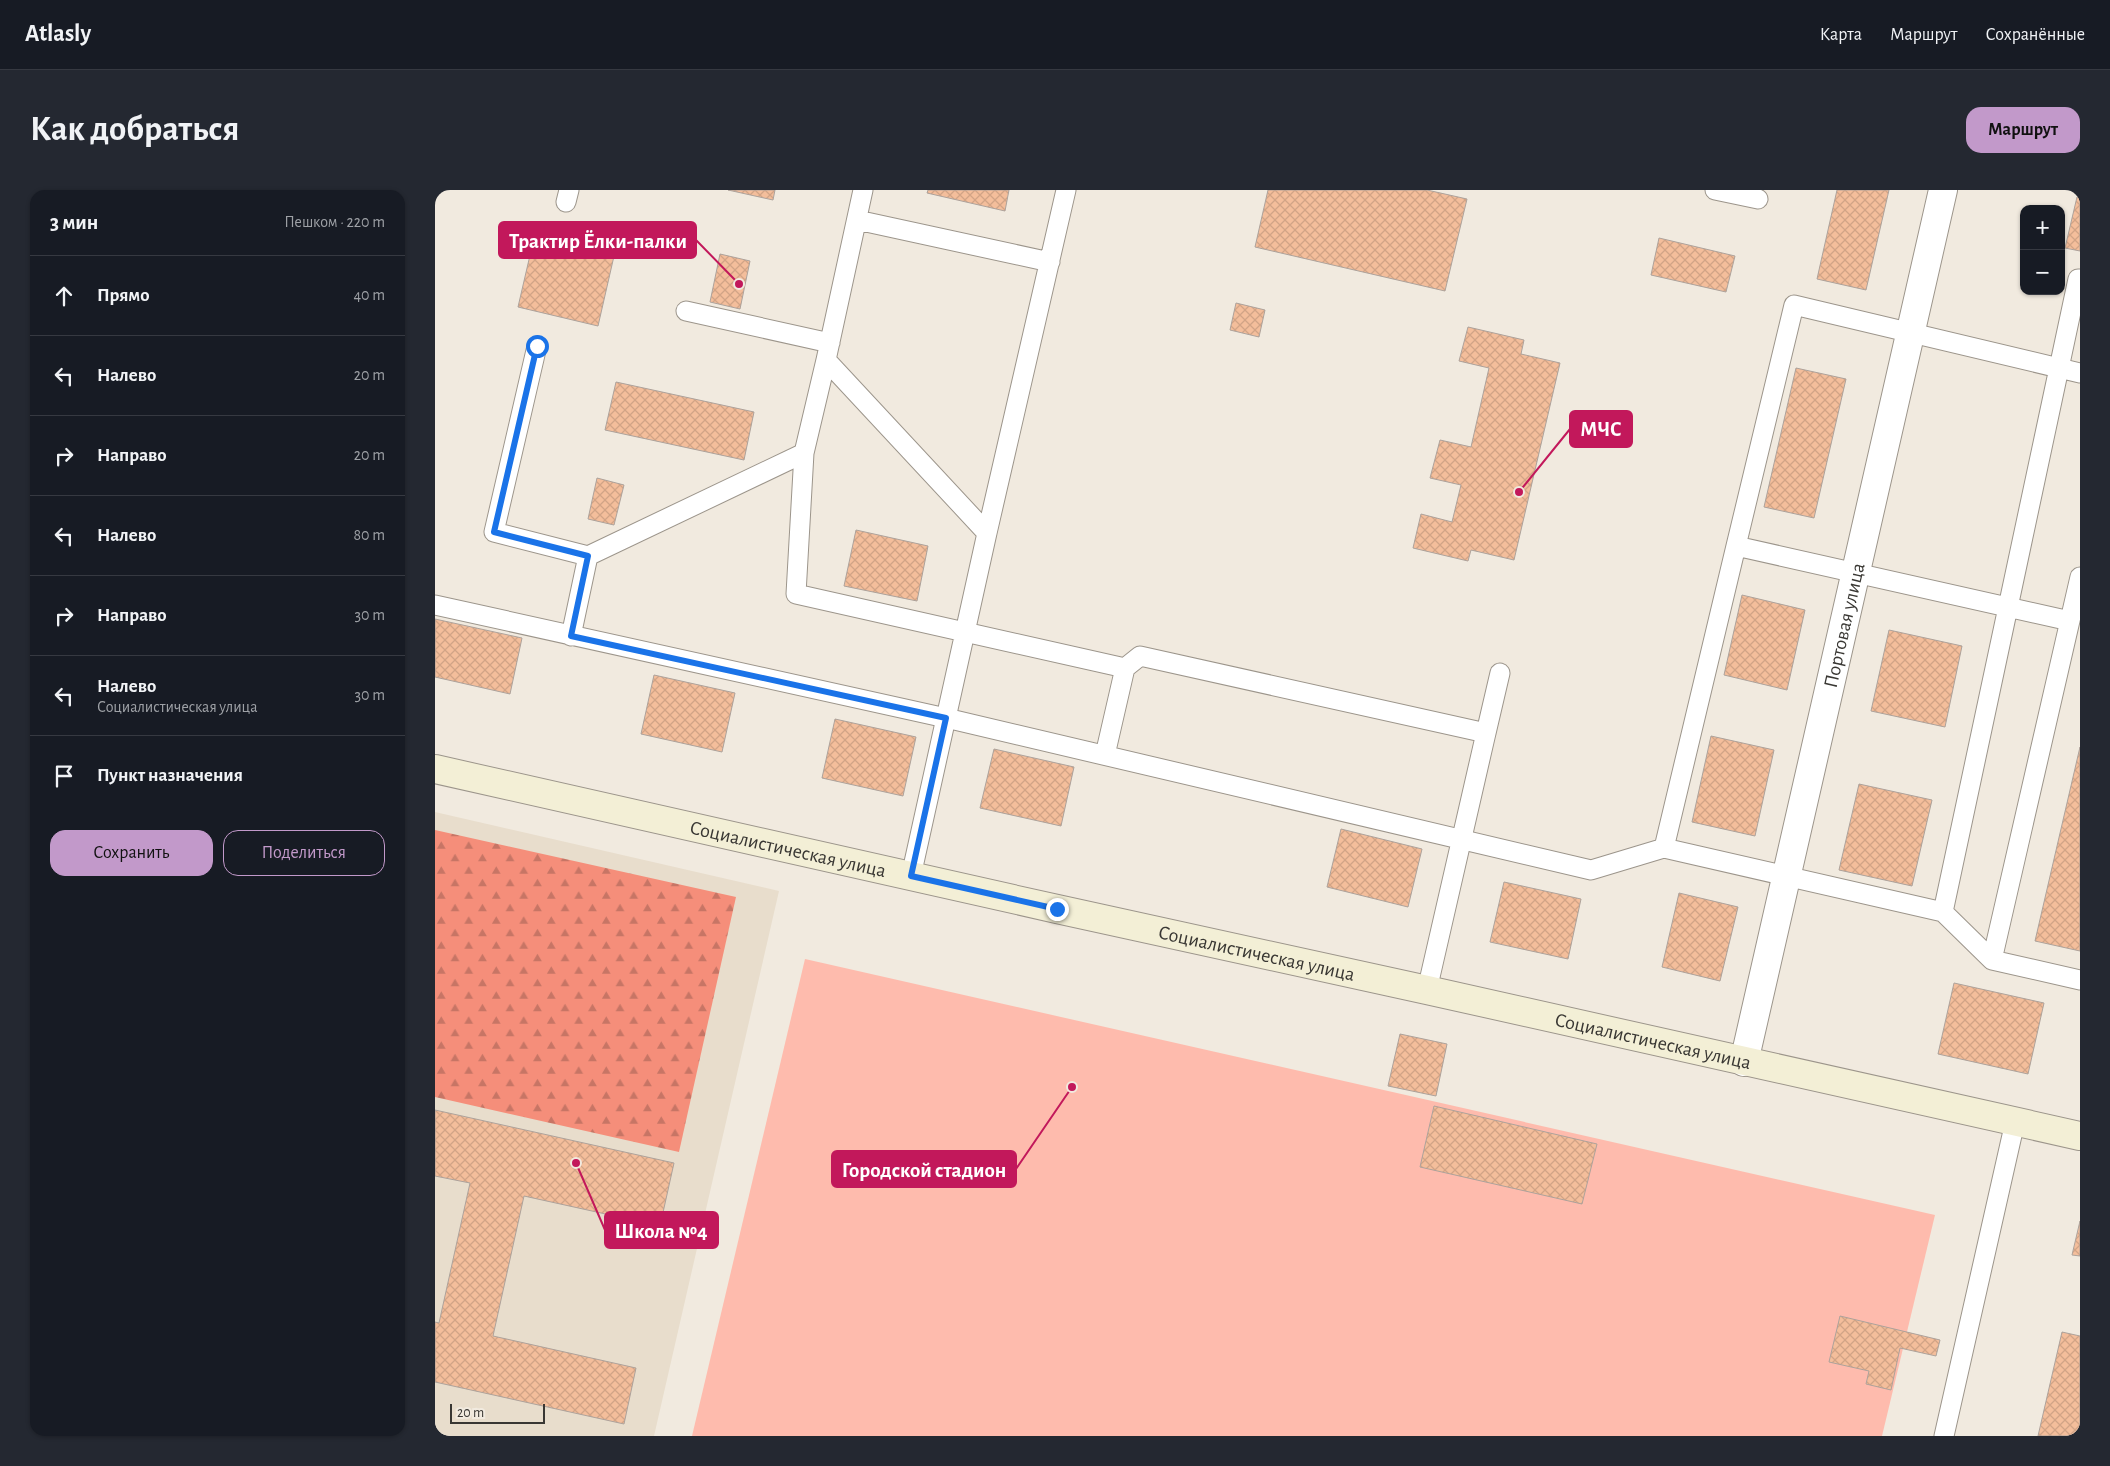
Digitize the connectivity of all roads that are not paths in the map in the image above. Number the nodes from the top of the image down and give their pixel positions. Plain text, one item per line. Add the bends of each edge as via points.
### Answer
1 (863, 190) edge
2 (1066, 190) edge
3 (1715, 190) edge
4 (1943, 190) edge
5 (1757, 199) dead end
6 (857, 220) junction
7 (1050, 262) junction
8 (2080, 279) edge
9 (686, 311) dead end
10 (1911, 332) junction
11 (537, 346) dead end
12 (827, 352) junction
13 (2059, 368) junction
14 (2080, 373) edge
15 (804, 453) junction
16 (987, 533) junction
17 (1737, 546) junction
18 (588, 556) junction
19 (1856, 574) junction
20 (2080, 577) edge
21 (435, 604) edge
22 (2008, 607) junction
23 (2070, 621) junction
24 (965, 632) junction
25 (571, 636) junction
26 (1125, 668) junction
27 (1500, 673) dead end
28 (946, 718) junction
29 (1486, 733) junction
30 (1105, 755) junction
31 (435, 769) edge
32 (1461, 838) junction
33 (1664, 848) junction
34 (911, 876) junction
35 (1787, 876) junction
36 (1943, 912) junction
37 (1992, 960) junction
38 (2080, 980) edge
39 (1427, 990) junction
40 (1743, 1062) junction
41 (2015, 1122) junction
42 (2080, 1136) edge
43 (1944, 1436) edge

1 - 6 lane
2 - 7 lane
3 - 5 lane
4 - 10 street, Портовая улица
6 - 7 lane
6 - 12 lane
7 - 16 lane
8 - 13 lane
9 - 12 lane
10 - 13 lane
10 - 17 lane via 1794,305
10 - 19 street, Портовая улица
11 - 18 lane via 494,532
12 - 15 lane
12 - 16 lane
13 - 14 lane
13 - 22 lane
15 - 18 lane
15 - 24 lane via 796,594
16 - 24 lane
17 - 19 lane
17 - 33 lane
18 - 25 lane
19 - 22 lane
19 - 35 street, Портовая улица
20 - 23 lane
21 - 25 lane
22 - 23 lane
22 - 36 lane
23 - 37 lane
24 - 26 lane
24 - 28 lane
25 - 28 lane
26 - 29 lane via 1140,656
26 - 30 lane
27 - 29 lane
28 - 30 lane
28 - 34 lane
29 - 32 lane
30 - 32 lane
31 - 34 main road, Социалистическая улица
32 - 33 lane via 1591,870
32 - 39 lane
33 - 35 lane
34 - 39 main road, Социалистическая улица
35 - 36 lane
35 - 40 street, Портовая улица
36 - 37 lane
37 - 38 lane
39 - 40 main road, Социалистическая улица
40 - 41 main road, Социалистическая улица
41 - 42 main road, Социалистическая улица
41 - 43 lane

